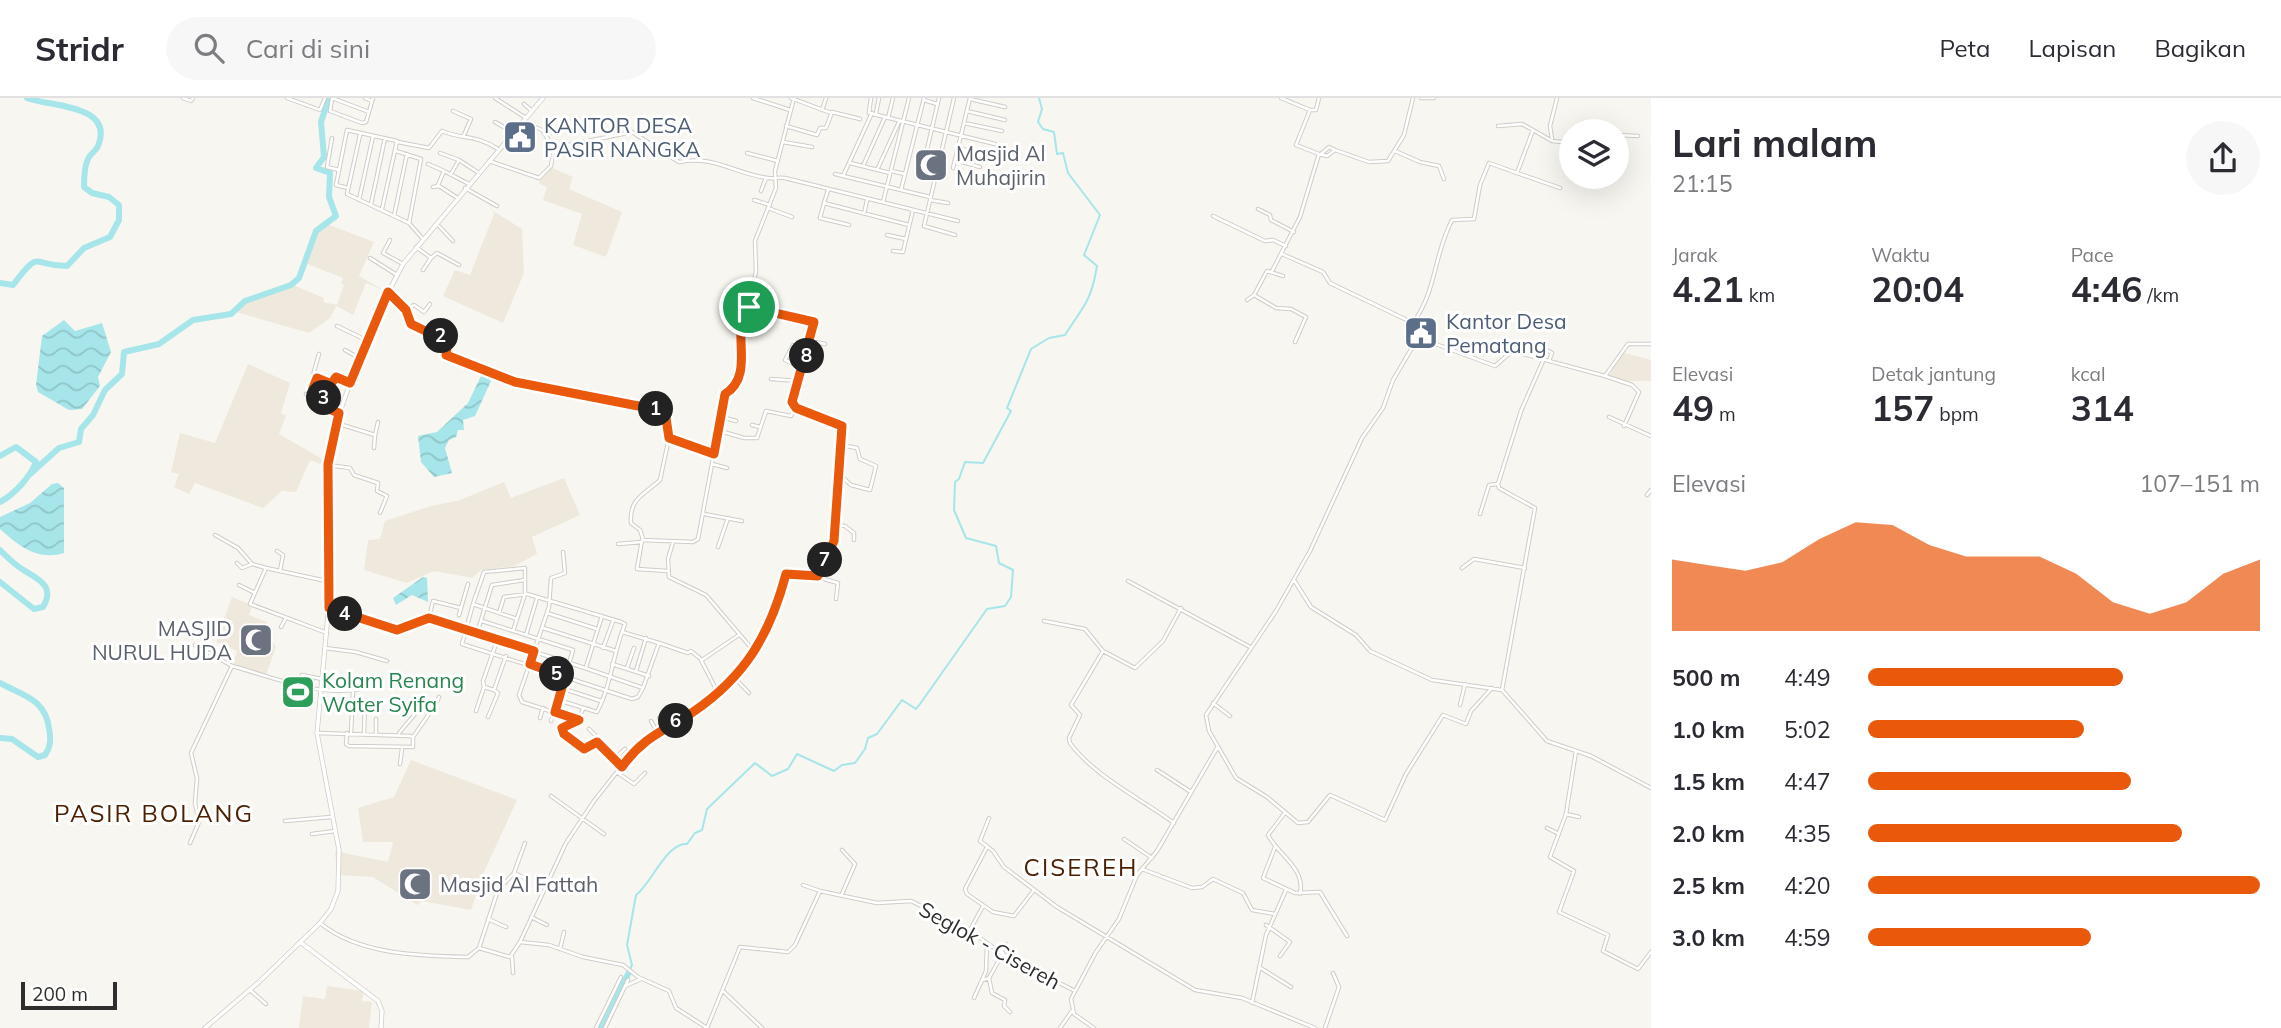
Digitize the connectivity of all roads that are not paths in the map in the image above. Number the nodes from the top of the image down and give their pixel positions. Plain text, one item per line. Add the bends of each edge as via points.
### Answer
1 (183, 98) edge
2 (193, 98) edge
3 (287, 98) edge
4 (325, 98) edge
5 (332, 98) edge
6 (365, 98) edge
7 (495, 98) edge
8 (543, 98) edge
9 (753, 98) edge
10 (793, 98) edge
11 (826, 98) edge
12 (871, 98) edge
13 (879, 98) edge
14 (894, 98) edge
15 (909, 98) edge
16 (939, 98) edge
17 (954, 98) edge
18 (1281, 98) edge
19 (1320, 98) edge
20 (1413, 98) edge
21 (1421, 98) edge
22 (1434, 98) edge
23 (1556, 98) edge
24 (373, 99) edge
25 (923, 99) edge
26 (970, 99) edge
27 (524, 104) dead end
28 (937, 104) junction
29 (1005, 107) dead end
30 (790, 110) junction
31 (822, 110) junction
32 (1310, 110) junction
33 (453, 111) dead end
34 (532, 111) junction
35 (967, 111) junction
36 (369, 112) junction
37 (831, 113) junction
38 (874, 113) junction
39 (887, 117) junction
40 (860, 119) dead end
41 (524, 120) junction
42 (1005, 120) dead end
43 (901, 121) junction
44 (495, 122) dead end
45 (964, 123) junction
46 (917, 125) junction
47 (786, 126) junction
48 (1498, 126) dead end
49 (931, 128) junction
50 (1533, 130) junction
51 (1002, 131) dead end
52 (946, 132) junction
53 (514, 133) junction
54 (360, 134) junction
55 (464, 135) junction
56 (373, 136) junction
57 (961, 136) junction
58 (1629, 136) edge
59 (1639, 136) dead end
60 (332, 138) dead end
61 (385, 138) junction
62 (1552, 141) junction
63 (398, 142) junction
64 (783, 142) junction
65 (1559, 142) edge
66 (995, 144) dead end
67 (812, 147) dead end
68 (554, 148) junction
69 (958, 148) junction
70 (395, 150) junction
71 (499, 150) junction
72 (1395, 151) junction
73 (440, 153) dead end
74 (747, 153) dead end
75 (407, 154) junction
76 (1320, 154) junction
77 (991, 156) dead end
78 (925, 158) junction
79 (459, 160) junction
80 (955, 160) junction
81 (778, 161) junction
82 (939, 161) junction
83 (489, 162) junction
84 (850, 163) junction
85 (428, 164) dead end
86 (863, 166) junction
87 (980, 167) dead end
88 (953, 168) dead end
89 (339, 170) junction
90 (877, 170) junction
91 (444, 171) junction
92 (891, 172) junction
93 (479, 173) junction
94 (936, 173) junction
95 (1517, 173) junction
96 (451, 174) junction
97 (835, 174) dead end
98 (905, 174) junction
99 (843, 176) junction
100 (766, 178) junction
101 (774, 178) junction
102 (1444, 179) dead end
103 (467, 186) junction
104 (887, 187) junction
105 (348, 188) junction
106 (1559, 188) edge
107 (828, 190) junction
108 (901, 190) junction
109 (761, 191) dead end
110 (456, 198) junction
111 (867, 198) junction
112 (930, 198) junction
113 (359, 200) junction
114 (754, 200) dead end
115 (883, 202) junction
116 (824, 203) junction
117 (948, 203) dead end
118 (371, 205) junction
119 (497, 206) dead end
120 (769, 206) junction
121 (382, 209) junction
122 (1258, 209) dead end
123 (913, 210) junction
124 (926, 213) junction
125 (864, 214) junction
126 (394, 216) junction
127 (1213, 216) dead end
128 (792, 217) dead end
129 (958, 221) dead end
130 (409, 223) junction
131 (437, 224) junction
132 (849, 225) dead end
133 (909, 225) junction
134 (1294, 232) junction
135 (955, 234) dead end
136 (887, 235) dead end
137 (423, 239) junction
138 (906, 239) junction
139 (390, 240) dead end
140 (453, 241) dead end
141 (1286, 246) junction
142 (416, 247) junction
143 (892, 251) dead end
144 (1282, 254) junction
145 (370, 258) dead end
146 (431, 258) junction
147 (403, 264) junction
148 (459, 265) dead end
149 (423, 270) dead end
150 (1272, 271) junction
151 (397, 275) junction
152 (1283, 276) dead end
153 (388, 292) junction
154 (1254, 295) junction
155 (1247, 300) dead end
156 (430, 304) dead end
157 (749, 307) junction
158 (406, 310) junction
159 (1413, 323) junction
160 (337, 326) dead end
161 (366, 340) junction
162 (811, 341) junction
163 (1416, 341) junction
164 (1295, 342) dead end
165 (825, 344) dead end
166 (1651, 344) edge
167 (1545, 349) dead end
168 (345, 350) dead end
169 (808, 351) junction
170 (325, 357) dead end
171 (359, 358) junction
172 (1543, 361) junction
173 (1549, 362) junction
174 (803, 368) junction
175 (1605, 376) junction
176 (317, 378) junction
177 (771, 379) dead end
178 (800, 381) junction
179 (350, 383) junction
180 (331, 384) junction
181 (306, 394) dead end
182 (325, 394) junction
183 (321, 406) junction
184 (795, 407) junction
185 (339, 413) junction
186 (722, 417) junction
187 (1609, 417) dead end
188 (736, 421) dead end
189 (378, 422) dead end
190 (336, 423) junction
191 (752, 425) dead end
192 (1624, 426) junction
193 (760, 427) junction
194 (719, 431) junction
195 (375, 435) junction
196 (1651, 436) edge
197 (669, 438) junction
198 (841, 445) junction
199 (374, 448) dead end
200 (714, 454) junction
201 (328, 464) junction
202 (712, 464) junction
203 (727, 468) dead end
204 (839, 474) junction
205 (1498, 484) junction
206 (1651, 490) edge
207 (1647, 495) dead end
208 (380, 513) dead end
209 (703, 513) junction
210 (1480, 514) dead end
211 (728, 518) junction
212 (742, 521) dead end
213 (836, 525) junction
214 (215, 535) dead end
215 (642, 540) junction
216 (854, 540) dead end
217 (673, 542) junction
218 (618, 544) dead end
219 (718, 547) dead end
220 (277, 551) dead end
221 (563, 552) dead end
222 (237, 563) dead end
223 (251, 564) junction
224 (266, 568) junction
225 (1462, 568) dead end
226 (1525, 568) junction
227 (280, 571) junction
228 (668, 571) junction
229 (817, 577) junction
230 (525, 580) junction
231 (1294, 580) junction
232 (1128, 581) dead end
233 (331, 582) junction
234 (468, 584) dead end
235 (239, 585) dead end
236 (255, 593) junction
237 (524, 594) junction
238 (537, 597) junction
239 (836, 599) dead end
240 (550, 601) junction
241 (473, 604) junction
242 (329, 608) junction
243 (461, 608) junction
244 (485, 608) junction
245 (1181, 608) junction
246 (499, 612) junction
247 (547, 613) junction
248 (459, 615) dead end
249 (601, 616) junction
250 (286, 618) junction
251 (429, 618) junction
252 (517, 619) junction
253 (613, 620) junction
254 (482, 621) junction
255 (1044, 621) dead end
256 (281, 627) dead end
257 (541, 627) junction
258 (597, 629) junction
259 (466, 630) junction
260 (513, 631) junction
261 (622, 632) junction
262 (327, 633) junction
263 (477, 633) junction
264 (526, 635) junction
265 (739, 635) junction
266 (646, 638) junction
267 (538, 639) junction
268 (576, 639) junction
269 (497, 640) junction
270 (592, 643) junction
271 (659, 643) junction
272 (195, 645) dead end
273 (325, 648) junction
274 (603, 648) junction
275 (634, 648) dead end
276 (1250, 648) junction
277 (573, 650) junction
278 (534, 651) junction
279 (616, 651) junction
280 (753, 651) junction
281 (1102, 651) junction
282 (493, 653) junction
283 (506, 656) junction
284 (701, 660) junction
285 (387, 661) dead end
286 (569, 663) junction
287 (530, 664) junction
288 (612, 664) junction
289 (232, 666) junction
290 (585, 668) junction
291 (627, 668) junction
292 (636, 671) junction
293 (302, 675) dead end
294 (608, 676) junction
295 (649, 676) junction
296 (565, 677) junction
297 (734, 677) junction
298 (321, 679) junction
299 (1465, 684) junction
300 (375, 685) dead end
301 (484, 687) junction
302 (321, 688) junction
303 (561, 688) junction
304 (605, 688) junction
305 (643, 688) junction
306 (1492, 688) junction
307 (494, 690) junction
308 (1502, 690) junction
309 (353, 691) junction
310 (717, 691) junction
311 (749, 693) dead end
312 (439, 697) dead end
313 (558, 700) junction
314 (602, 701) junction
315 (365, 702) dead end
316 (1213, 703) junction
317 (1460, 705) dead end
318 (421, 707) junction
319 (543, 708) junction
320 (583, 709) junction
321 (476, 711) dead end
322 (555, 712) junction
323 (1230, 716) dead end
324 (488, 717) dead end
325 (540, 718) dead end
326 (659, 718) dead end
327 (376, 719) dead end
328 (680, 719) junction
329 (579, 720) junction
330 (551, 721) dead end
331 (651, 721) dead end
332 (589, 729) dead end
333 (657, 732) junction
334 (317, 733) junction
335 (349, 733) junction
336 (364, 734) junction
337 (376, 734) junction
338 (398, 734) junction
339 (413, 737) junction
340 (597, 742) junction
341 (1217, 748) junction
342 (402, 749) junction
343 (625, 749) dead end
344 (1576, 751) junction
345 (614, 759) junction
346 (400, 764) dead end
347 (622, 767) junction
348 (1157, 769) dead end
349 (618, 773) junction
350 (645, 773) dead end
351 (1651, 788) edge
352 (1191, 792) junction
353 (551, 796) dead end
354 (1284, 814) junction
355 (1566, 814) junction
356 (331, 817) junction
357 (1579, 817) dead end
358 (989, 818) dead end
359 (581, 820) junction
360 (285, 821) dead end
361 (1174, 823) junction
362 (1546, 828) dead end
363 (335, 831) junction
364 (312, 834) dead end
365 (604, 834) dead end
366 (1559, 834) junction
367 (1124, 839) dead end
368 (190, 843) dead end
369 (525, 843) dead end
370 (987, 847) junction
371 (1275, 847) junction
372 (842, 850) dead end
373 (1152, 858) junction
374 (1142, 869) junction
375 (514, 873) junction
376 (526, 878) dead end
377 (546, 883) junction
378 (803, 885) dead end
379 (565, 890) dead end
380 (1034, 890) junction
381 (1286, 890) junction
382 (820, 891) junction
383 (842, 894) junction
384 (1300, 894) junction
385 (858, 897) junction
386 (857, 904) dead end
387 (984, 904) junction
388 (1275, 914) junction
389 (531, 917) junction
390 (488, 919) junction
391 (320, 923) junction
392 (547, 925) dead end
393 (1268, 926) junction
394 (506, 927) dead end
395 (970, 930) junction
396 (564, 932) dead end
397 (1347, 936) dead end
398 (1106, 937) junction
399 (300, 942) junction
400 (520, 942) junction
401 (987, 943) junction
402 (1006, 944) dead end
403 (479, 948) junction
404 (560, 949) junction
405 (1651, 952) edge
406 (1002, 953) junction
407 (1280, 956) dead end
408 (512, 957) junction
409 (1259, 967) junction
410 (513, 973) dead end
411 (1333, 973) dead end
412 (621, 977) dead end
413 (989, 978) junction
414 (641, 979) junction
415 (628, 980) dead end
416 (983, 980) junction
417 (625, 986) junction
418 (1291, 987) dead end
419 (250, 989) junction
420 (1075, 991) junction
421 (724, 992) junction
422 (616, 997) junction
423 (974, 998) dead end
424 (1252, 1003) junction
425 (266, 1004) dead end
426 (1072, 1011) junction
427 (1010, 1012) dead end
428 (205, 1028) edge
429 (381, 1028) edge
430 (596, 1028) edge
431 (605, 1028) edge
432 (707, 1028) edge
433 (762, 1028) edge
434 (1060, 1028) edge
435 (1094, 1028) edge
436 (1315, 1028) edge
437 (1325, 1028) edge

1 - 2 street
3 - 4 street via 320,110
5 - 36 street
5 - 36 street via 330,111 362,123
6 - 24 street
7 - 41 street
8 - 34 street
9 - 30 street
10 - 30 street
10 - 31 street
11 - 31 street
12 - 38 street via 867,110
13 - 38 street
14 - 39 street
15 - 43 street
16 - 28 street
17 - 52 street
18 - 32 street
19 - 32 street via 1316,110
20 - 72 street
21 - 22 street
23 - 62 street
24 - 36 street
25 - 28 street
25 - 46 street
26 - 29 street
26 - 35 street
27 - 34 street
28 - 49 street
30 - 47 street
31 - 37 street
32 - 76 street via 1296,145
33 - 55 street via 471,119
34 - 41 street
35 - 42 street
35 - 45 street
37 - 40 street
37 - 47 street via 818,135
38 - 39 street
38 - 84 street
39 - 43 street
39 - 86 street
41 - 53 street
41 - 68 street via 541,130
43 - 46 street
43 - 90 street
43 - 92 street
44 - 53 street
45 - 51 street
45 - 57 street
46 - 49 street
46 - 98 street
47 - 64 street
48 - 50 street via 1522,124
49 - 52 street
49 - 78 street
50 - 62 street
50 - 95 street
52 - 57 street
52 - 82 street
53 - 71 street
54 - 56 street
54 - 89 street via 346,130
54 - 105 street
55 - 63 street via 440,131 434,145 423,149
55 - 71 street
56 - 61 street
56 - 113 street
57 - 66 street
57 - 69 street
58 - 59 street
60 - 89 street via 327,167
61 - 63 street
61 - 118 street
62 - 65 street
63 - 70 street
64 - 67 street
64 - 81 street
68 - 83 street via 551,166 539,178
68 - 100 street via 632,132 676,161 713,161
69 - 77 street
69 - 80 street
70 - 75 street
70 - 121 street
71 - 83 street
72 - 76 street via 1388,161 1373,162 1335,150 1327,156
72 - 102 street via 1439,166
73 - 79 street
74 - 81 street
75 - 126 street
75 - 130 street via 421,159
76 - 134 street
78 - 82 street
78 - 94 street via 923,168
79 - 93 street
79 - 96 street
80 - 87 street
80 - 88 street
81 - 101 street
82 - 94 street
83 - 93 street
84 - 86 street
84 - 99 street
85 - 91 street
86 - 90 street
89 - 105 street via 336,185
90 - 92 street
91 - 96 street
91 - 110 street via 435,186
92 - 98 street
92 - 104 street
93 - 103 street
94 - 112 street
95 - 106 street
95 - 159 street via 1489,163 1474,219 1451,222 1432,276 1432,290
96 - 103 street
97 - 99 street
98 - 108 street
99 - 104 street
100 - 101 street
100 - 109 street
101 - 107 street
101 - 120 street via 776,188
103 - 110 street
103 - 119 street
104 - 108 street
104 - 115 street
105 - 113 street via 347,195
107 - 111 street
107 - 116 street
108 - 112 street
110 - 131 street
111 - 115 street
111 - 125 street
112 - 117 street
112 - 124 street
113 - 118 street
114 - 120 street
115 - 123 street
116 - 125 street
116 - 132 street via 820,218
118 - 121 street
120 - 128 street
120 - 157 street via 755,241 756,271
121 - 126 street
122 - 134 street
123 - 124 street
123 - 133 street
124 - 129 street
124 - 135 street via 924,227
125 - 133 street
126 - 130 street
127 - 141 street via 1265,242
130 - 137 street
131 - 137 street
131 - 140 street
133 - 138 street
134 - 141 street
136 - 138 street
137 - 142 street
138 - 143 street via 903,253
139 - 147 street via 384,253
141 - 144 street
142 - 146 street
142 - 147 street
144 - 150 street
144 - 159 street
145 - 151 street
146 - 148 street via 437,253
146 - 149 street
147 - 151 street
150 - 152 street
150 - 154 street
151 - 153 street
153 - 158 street
153 - 161 street
154 - 155 street
154 - 164 street via 1276,308 1307,317
156 - 158 street via 424,312 414,305
157 - 162 street via 813,321
157 - 186 street via 740,320 742,376 734,390 725,394
158 - 197 street via 411,324 448,342 446,355 515,382 659,410 666,418
159 - 163 street
160 - 161 street
161 - 171 street
162 - 165 street
162 - 169 street
163 - 172 street via 1493,366 1512,351
163 - 231 street via 1383,408 1362,438
166 - 175 street via 1628,344
167 - 173 street via 1552,353
168 - 171 street
169 - 174 street
169 - 174 street via 793,345 785,360
170 - 176 street via 319,355 313,375
171 - 179 street
172 - 173 street
172 - 205 street
173 - 175 street
174 - 178 street
175 - 192 street via 1639,392
176 - 180 street
176 - 182 street via 313,389
177 - 178 street
178 - 184 street via 792,402
179 - 180 street via 336,377
179 - 185 street
180 - 182 street
181 - 183 street
182 - 183 street
183 - 185 street
184 - 193 street via 791,416 766,411
184 - 198 street via 842,426
185 - 190 street
186 - 188 street
186 - 194 street
187 - 192 street
189 - 195 street
190 - 195 street
190 - 201 street
191 - 193 street
192 - 196 street
193 - 194 street via 757,438 749,439
194 - 200 street
195 - 199 street
197 - 200 street
197 - 215 street via 659,482 632,506 631,523 640,530
198 - 204 street
198 - 204 street via 857,448 860,458 876,466 870,490 851,485
200 - 202 street
201 - 208 street via 350,468 354,475 378,483 377,491 387,496
201 - 233 street
202 - 203 street
202 - 209 street
204 - 213 street
205 - 210 street via 1489,485
205 - 226 street via 1535,508
206 - 207 street
209 - 211 street
209 - 217 street via 697,540
211 - 212 street
211 - 219 street
213 - 216 street via 849,528
213 - 229 street via 834,541
214 - 223 street via 238,548
215 - 217 street
215 - 218 street
215 - 228 street via 638,571
217 - 228 street
220 - 227 street via 283,555
221 - 240 street via 565,573 551,578
222 - 223 street via 242,568
223 - 224 street
224 - 227 street
224 - 236 street
225 - 226 street via 1474,559
226 - 308 street
227 - 233 street
228 - 265 street via 669,577 706,595
229 - 239 street via 838,583
229 - 280 street via 786,574 775,616
230 - 237 street
230 - 241 street via 524,568 484,572
230 - 244 street via 494,584
231 - 276 street
231 - 299 street via 1311,607 1356,635 1370,651 1432,680
232 - 245 street
233 - 242 street
234 - 243 street
235 - 236 street
236 - 250 street via 250,604
237 - 238 street
237 - 246 street via 504,597
237 - 252 street
238 - 240 street
238 - 264 street
240 - 247 street
240 - 249 street
241 - 244 street
241 - 259 street
242 - 251 street via 397,630
242 - 262 street
243 - 248 street
243 - 251 street via 433,601
244 - 246 street
244 - 254 street
245 - 276 street
245 - 281 street via 1163,641 1138,667 1124,665
246 - 252 street
247 - 257 street
247 - 258 street
249 - 253 street
249 - 258 street
250 - 256 street
250 - 262 street
251 - 259 street
252 - 260 street
253 - 261 street via 625,624
253 - 274 street
254 - 260 street
254 - 263 street
255 - 281 street via 1085,629
257 - 267 street
257 - 268 street
258 - 270 street
259 - 263 street
259 - 282 street via 462,644
260 - 264 street
261 - 266 street
261 - 279 street
262 - 273 street
263 - 269 street
264 - 267 street
265 - 280 street
265 - 284 street
266 - 271 street
266 - 292 street
267 - 277 street
267 - 278 street
268 - 270 street
268 - 277 street
269 - 278 street
269 - 282 street
270 - 274 street
270 - 290 street
271 - 284 street via 691,651
271 - 295 street
272 - 289 street
273 - 285 street
273 - 298 street
274 - 279 street
275 - 291 street
276 - 316 street
277 - 286 street
278 - 286 street
278 - 287 street
279 - 288 street
280 - 297 street
281 - 361 street via 1071,705 1080,715 1070,743 1095,771
282 - 283 street
282 - 301 street
283 - 287 street
283 - 307 street
284 - 310 street
286 - 290 street
286 - 296 street
287 - 296 street
287 - 319 street via 520,699
288 - 291 street
288 - 294 street
289 - 302 street
289 - 368 street via 191,753 199,822
290 - 294 street
291 - 292 street
292 - 295 street
293 - 298 street
294 - 304 street
294 - 305 street
295 - 305 street
296 - 303 street
296 - 304 street
297 - 310 street
297 - 311 street
298 - 302 street
299 - 306 street
299 - 317 street
300 - 309 street
301 - 307 street
301 - 321 street
302 - 309 street
302 - 334 street
303 - 313 street
303 - 314 street
304 - 305 street via 635,699
304 - 314 street
306 - 308 street
306 - 354 street via 1466,724 1443,715 1406,774 1385,820 1331,794 1306,823
307 - 324 street via 498,693
308 - 344 street via 1547,741
309 - 335 street
310 - 328 street
312 - 318 street via 435,707
313 - 320 street
313 - 322 street
314 - 320 street via 597,712
315 - 336 street
316 - 323 street
316 - 341 street via 1205,718
318 - 338 street
318 - 339 street via 429,715
319 - 322 street
319 - 325 street
320 - 329 street
322 - 329 street
322 - 330 street
326 - 328 street via 673,708
327 - 337 street
328 - 333 street
329 - 340 street via 562,728 564,734 584,749
331 - 333 street
332 - 340 street
333 - 347 street via 639,744
334 - 335 street
334 - 356 street
335 - 336 street
335 - 342 street via 349,746
336 - 337 street
337 - 338 street
338 - 339 street
339 - 342 street via 412,748
340 - 345 street
341 - 352 street
341 - 354 street via 1236,778
342 - 346 street
343 - 345 street
344 - 351 street
344 - 355 street
345 - 347 street
347 - 349 street
348 - 352 street
349 - 350 street via 634,784
349 - 359 street
352 - 361 street
353 - 359 street
354 - 371 street via 1268,833
355 - 357 street
355 - 366 street
356 - 360 street
356 - 363 street
358 - 370 street via 979,837
359 - 365 street
359 - 377 street
361 - 373 street
362 - 366 street
363 - 364 street
363 - 391 street via 339,886 334,905
366 - 405 street via 1550,858 1574,871 1559,912 1608,935 1603,951 1638,969
367 - 373 street
369 - 375 street
370 - 380 street
370 - 387 street via 965,889
371 - 381 street via 1263,877
371 - 384 street via 1293,865
372 - 383 street via 855,864
373 - 374 street
374 - 388 street via 1192,888 1213,879 1242,893 1252,910
374 - 398 street
375 - 376 street
375 - 390 street via 498,890
377 - 379 street
377 - 389 street
378 - 382 street, Seglok - Cisereh
380 - 387 street via 1014,916 993,912
380 - 398 street
381 - 384 street
381 - 388 street
382 - 383 street, Seglok - Cisereh
382 - 421 street via 792,949 783,953 740,947
383 - 385 street, Seglok - Cisereh
384 - 397 street via 1320,892
385 - 386 street
385 - 395 street, Seglok - Cisereh via 882,903 911,901
387 - 395 street
388 - 393 street
389 - 392 street
389 - 400 street
390 - 394 street
390 - 403 street
391 - 399 street
391 - 403 street via 334,933 383,950 468,957
393 - 407 street via 1291,944
393 - 409 street
395 - 401 street, Seglok - Cisereh
396 - 404 street
398 - 420 street
398 - 424 street via 1195,990
399 - 419 street
399 - 429 street via 378,1001
400 - 404 street
400 - 408 street
401 - 406 street, Seglok - Cisereh
401 - 416 street
402 - 406 street
403 - 408 street
404 - 414 street via 626,967
406 - 413 street
406 - 420 street, Seglok - Cisereh
408 - 410 street
409 - 418 street
409 - 424 street
411 - 437 street via 1339,986
412 - 422 street
413 - 416 street
413 - 427 street via 992,993 1005,1000
414 - 417 street
414 - 432 street via 669,991 676,1008
415 - 417 street
416 - 423 street
417 - 422 street
419 - 425 street
419 - 428 street
420 - 426 street
421 - 432 street
421 - 433 street
422 - 430 street
422 - 431 street
424 - 436 street
426 - 434 street
426 - 435 street

